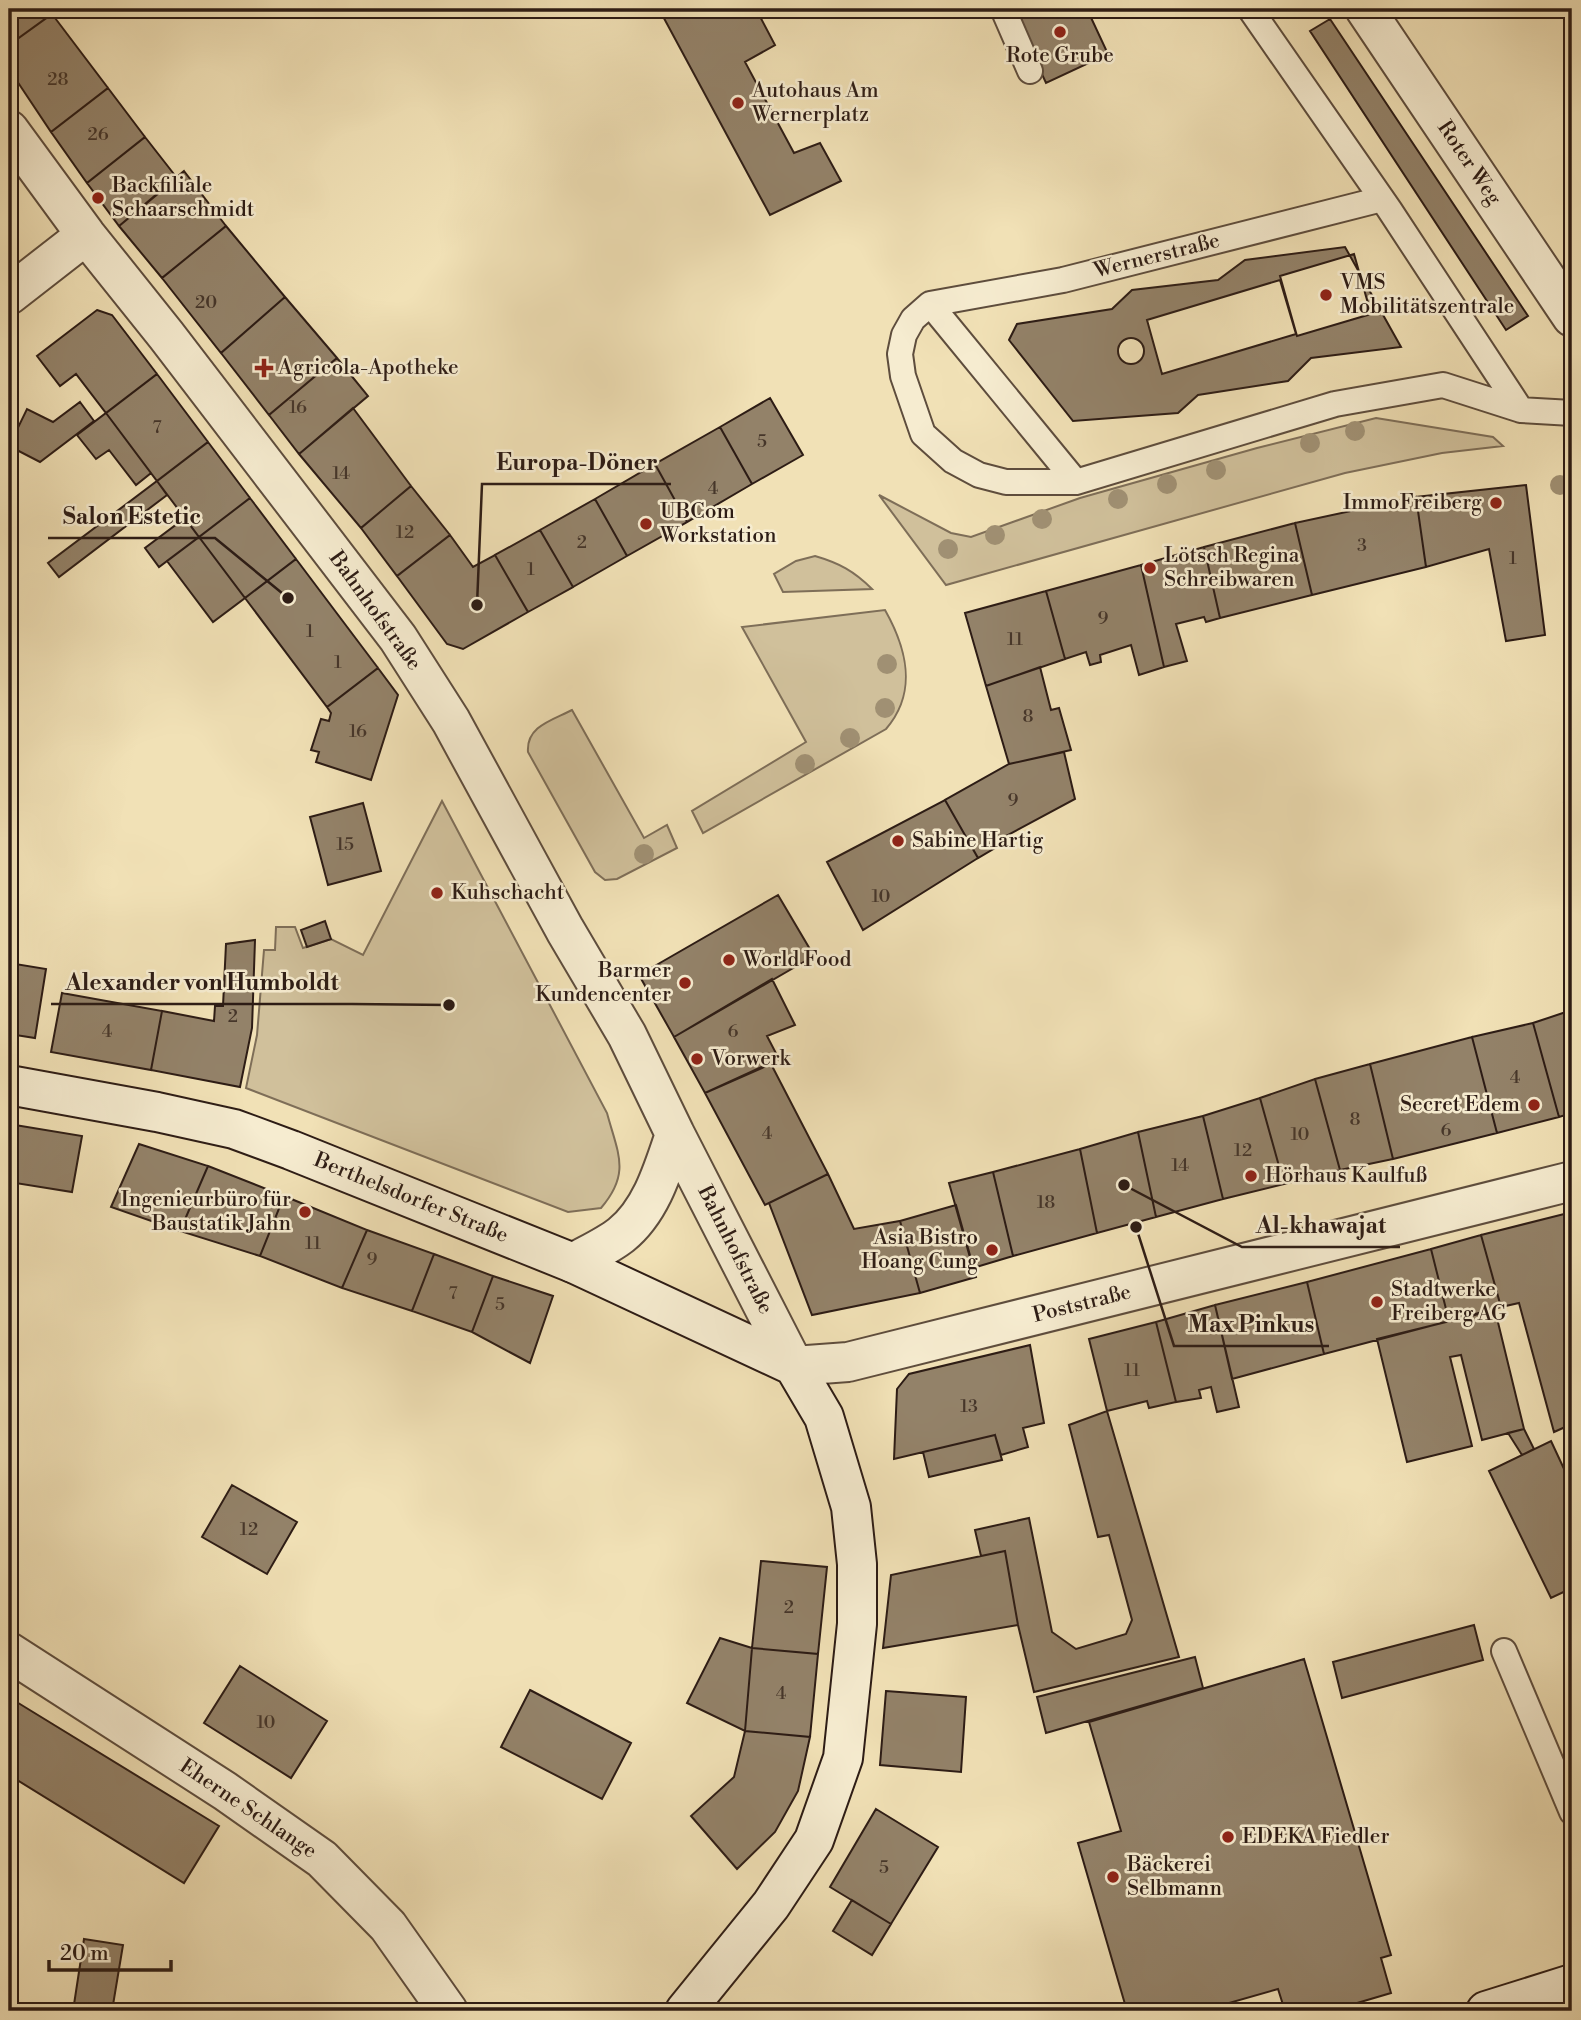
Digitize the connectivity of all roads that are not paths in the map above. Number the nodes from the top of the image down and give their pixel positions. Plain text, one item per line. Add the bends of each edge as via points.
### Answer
1 (1003, 9) edge
2 (1250, 9) edge
3 (1365, 9) edge
4 (1030, 71) dead end
5 (9, 130) edge
6 (1382, 198) junction
7 (86, 235) junction
8 (9, 295) edge
9 (930, 304) junction
10 (1572, 317) edge
11 (1521, 410) junction
12 (1572, 414) edge
13 (1076, 482) junction
14 (9, 1085) edge
15 (675, 1135) junction
16 (1572, 1181) edge
17 (573, 1263) junction
18 (794, 1366) junction
19 (1504, 1651) dead end
20 (9, 1652) edge
21 (1572, 1812) edge
22 (1572, 1984) edge
23 (448, 2011) edge
24 (685, 2011) edge
25 (1486, 2011) edge

1 - 4 lane
2 - 6 lane
3 - 10 street, Roter Weg
5 - 7 street, Bahnhofstraße
6 - 9 lane, Wernerstraße via 1063,280
6 - 11 lane
7 - 8 street
7 - 15 street, Bahnhofstraße via 398,638 451,721 627,1035
9 - 13 lane
9 - 13 lane via 913,319 900,354 923,433 953,461 979,475 1006,482
11 - 12 lane
11 - 13 lane via 1443,385 1335,404
14 - 17 street, Berthelsdorfer Straße via 234,1129
15 - 17 street via 647,1204 621,1235
15 - 18 street, Bahnhofstraße
16 - 18 street, Poststraße via 848,1362
17 - 18 street, Berthelsdorfer Straße
18 - 24 street, Bahnhofstraße via 824,1417 851,1507 857,1624 843,1758 814,1840 771,1905
19 - 21 lane
20 - 23 street, Eherne Schlange via 322,1859 388,1926
22 - 25 street

